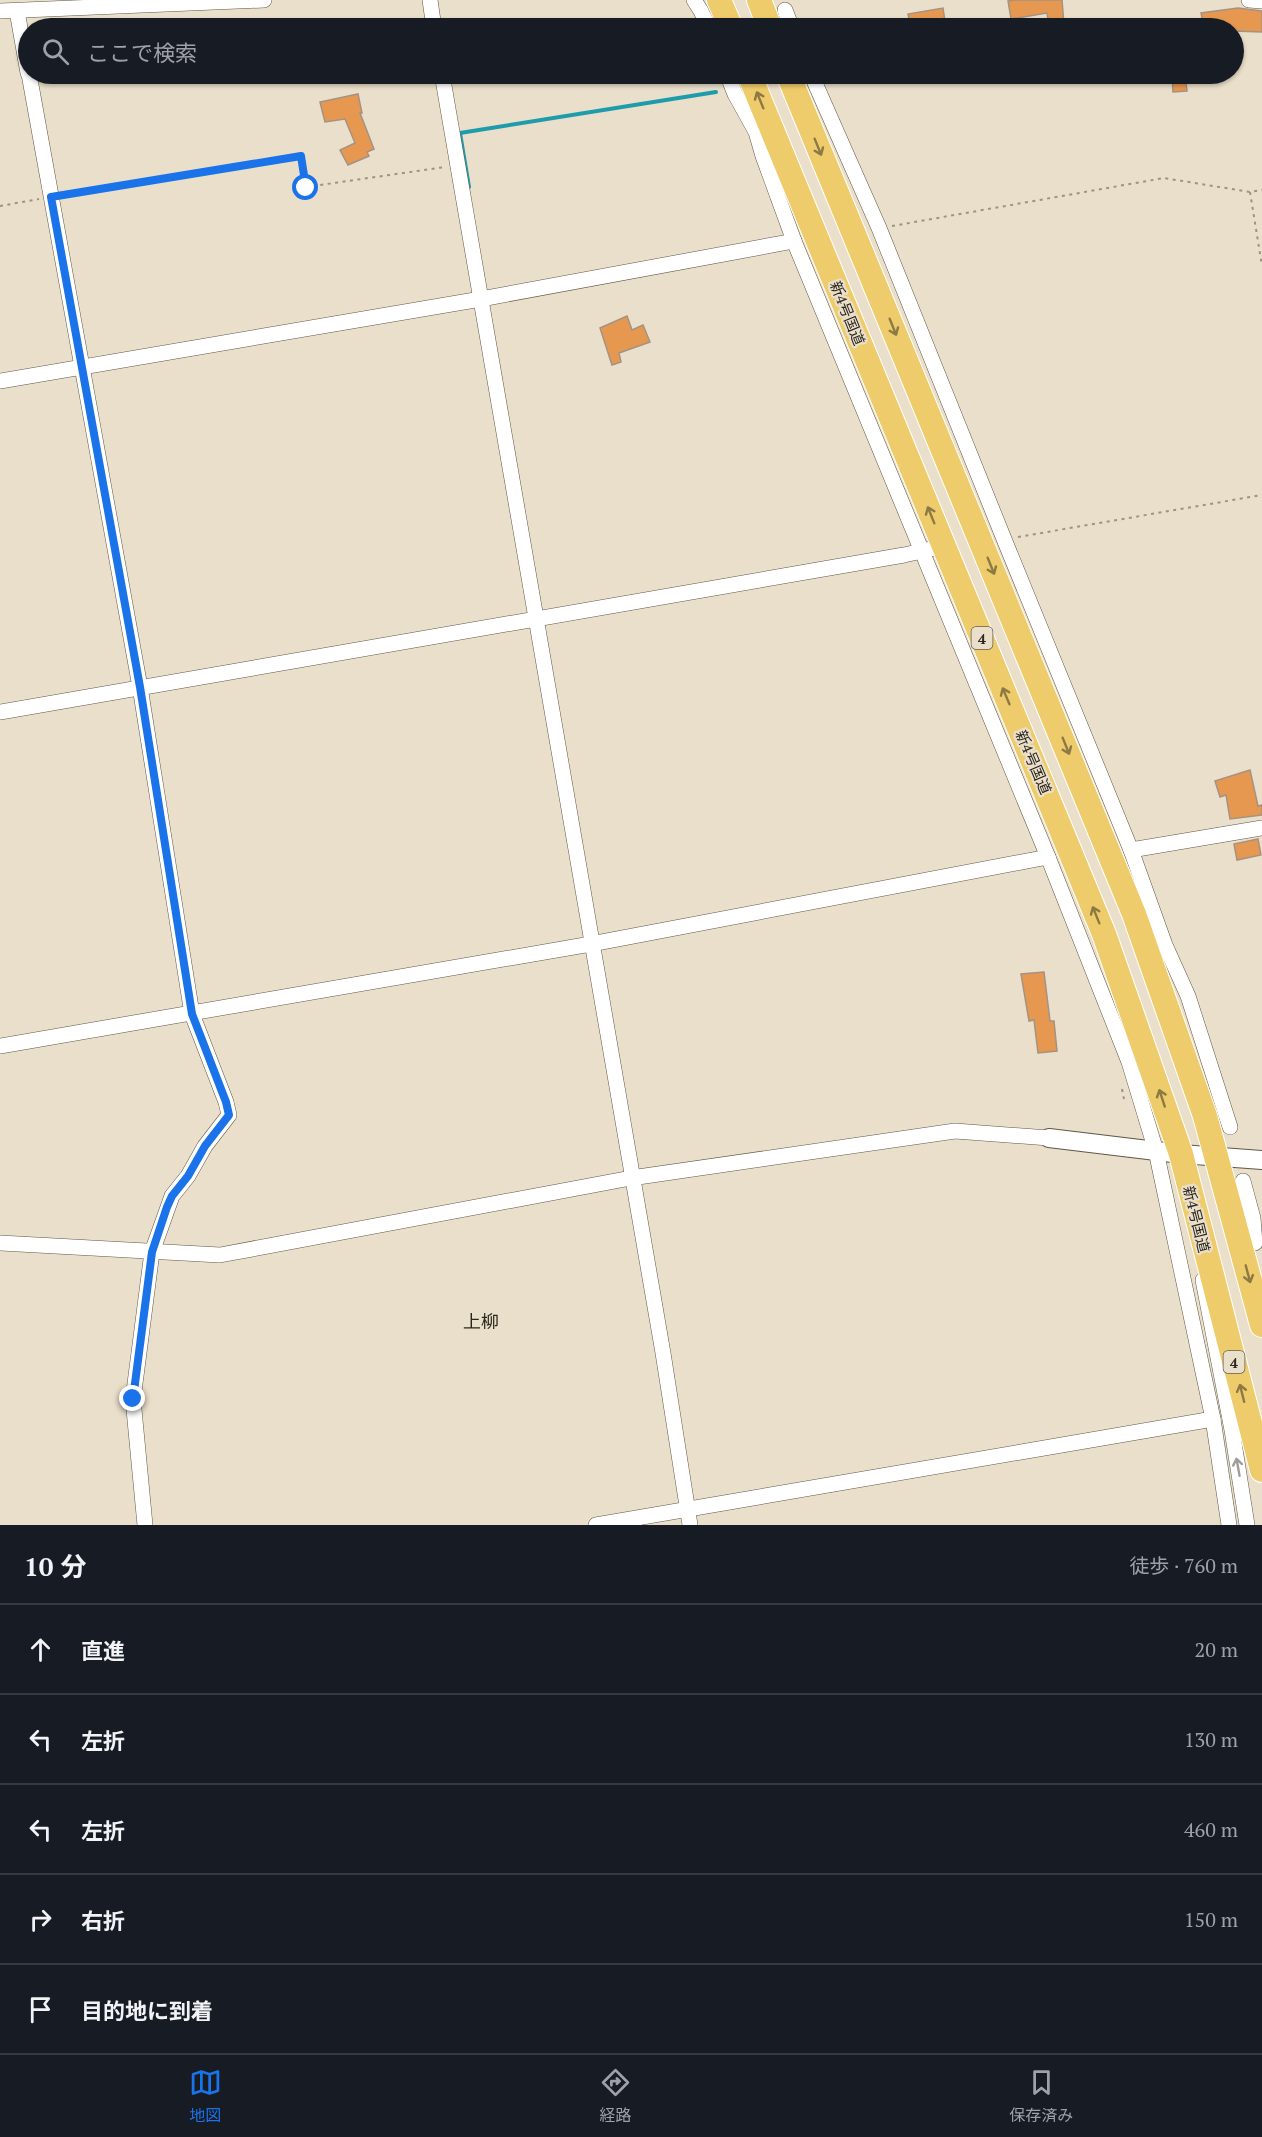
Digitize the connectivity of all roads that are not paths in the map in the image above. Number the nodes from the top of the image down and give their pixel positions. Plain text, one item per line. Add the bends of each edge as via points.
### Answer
1 (264, 0) edge
2 (430, 0) edge
3 (694, 0) edge
4 (719, 0) edge
5 (759, 0) edge
6 (1249, 0) edge
7 (1262, 1) edge
8 (0, 11) edge
9 (17, 11) junction
10 (18, 18) edge
11 (433, 18) edge
12 (704, 18) edge
13 (727, 18) edge
14 (776, 18) edge
15 (31, 84) edge
16 (444, 84) edge
17 (731, 84) edge
18 (752, 84) edge
19 (796, 84) edge
20 (812, 84) edge
21 (813, 106) junction
22 (764, 129) junction
23 (794, 241) junction
24 (481, 299) junction
25 (82, 367) junction
26 (0, 381) edge
27 (933, 548) junction
28 (536, 620) junction
29 (140, 687) junction
30 (0, 712) edge
31 (1262, 828) edge
32 (1131, 850) junction
33 (1048, 857) junction
34 (591, 944) junction
35 (1157, 949) junction
36 (192, 1014) junction
37 (0, 1046) edge
38 (1140, 1063) junction
39 (1230, 1127) dead end
40 (1049, 1138) joint
41 (1156, 1151) junction
42 (1181, 1154) junction
43 (1216, 1156) junction
44 (1262, 1160) edge
45 (631, 1178) junction
46 (1243, 1181) dead end
47 (1198, 1221) junction
48 (0, 1244) edge
49 (1252, 1244) edge
50 (152, 1252) junction
51 (1262, 1324) edge
52 (1212, 1419) junction
53 (1262, 1470) edge
54 (688, 1509) junction
55 (145, 1525) edge
56 (596, 1525) edge
57 (690, 1525) edge
58 (1229, 1525) edge
59 (1247, 1525) edge

1 - 9 street
2 - 11 street
3 - 12 street
4 - 13 highway
5 - 14 highway
6 - 7 street
8 - 9 street
9 - 10 street
15 - 25 street
16 - 24 street
17 - 22 street
22 -> 18 highway, 新4号国道 / 4
19 - 21 highway, 4
20 - 21 street
21 - 32 street via 879,228
21 -> 35 highway, 4 via 1111,854
22 - 23 street via 763,156
27 -> 22 highway, 新4号国道 / 4
23 - 24 street
23 - 27 street
24 - 25 street
24 - 28 street
25 - 26 street
25 - 29 street
27 - 28 street
27 - 33 street
38 -> 27 highway, 新4号国道 / 4 via 1085,886
28 - 29 street
28 - 34 street
29 - 30 street
29 - 36 street
31 - 32 street
32 - 35 street
33 - 34 street
33 - 38 street
34 - 36 street
34 - 45 street
35 - 39 street via 1188,996
35 - 43 highway, 4
36 - 37 street
36 - 50 street via 229,1115 172,1196
38 - 41 street
42 -> 38 highway, 新4号国道 / 4
40 - 41 street
40 - 45 street via 955,1131
41 - 42 street
41 - 52 street
42 - 43 street
42 - 47 highway, 新4号国道 / 4
43 - 44 street
43 - 49 highway, 4
45 - 50 street via 220,1255
45 - 54 street
46 - 49 street via 1254,1218
53 -> 47 highway, 新4号国道 / 4
59 -> 47 street via 1204,1291
48 - 50 street
49 -> 51 highway, 4
50 - 55 street via 133,1399
52 - 54 street
52 - 58 street
54 - 56 street
54 - 57 street

